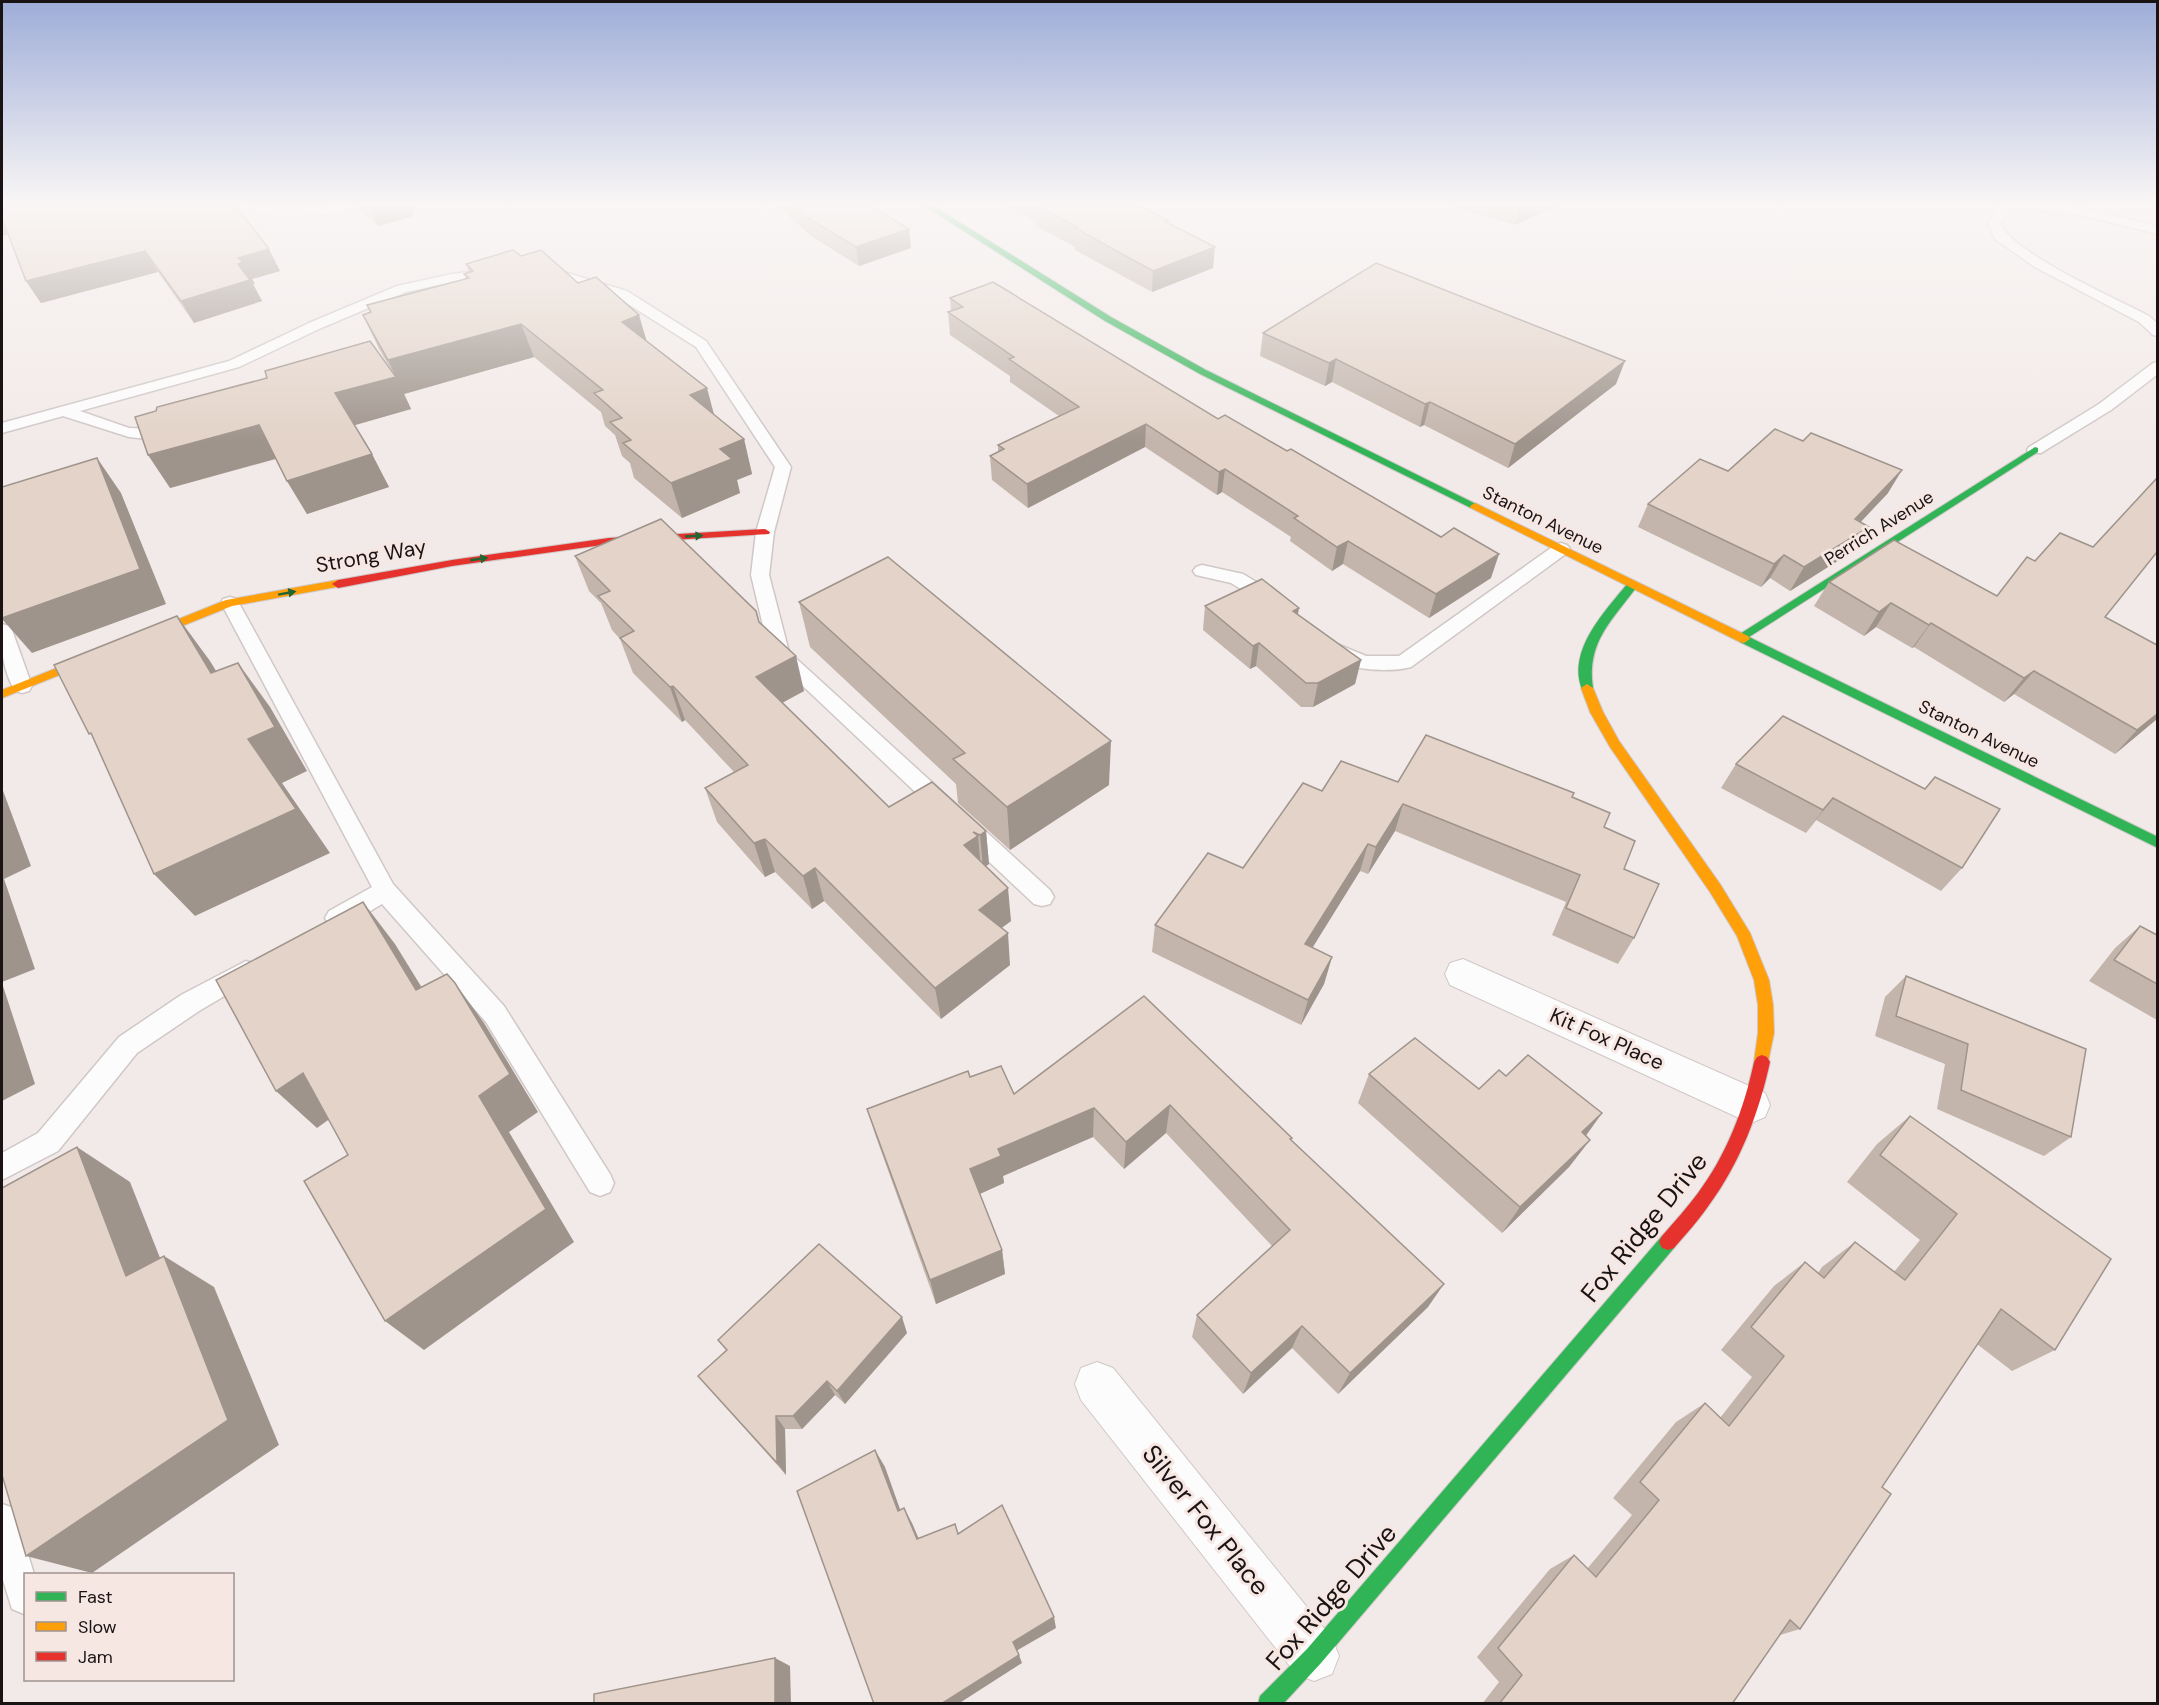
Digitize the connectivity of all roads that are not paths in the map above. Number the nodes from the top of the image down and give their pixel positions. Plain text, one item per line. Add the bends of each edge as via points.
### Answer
1 (422, 285) edge
2 (591, 285) edge
3 (1053, 285) edge
4 (2079, 285) edge
5 (2157, 332) edge
6 (2157, 366) edge
7 (61, 410) junction
8 (2, 428) edge
9 (184, 430) edge
10 (2035, 450) joint
11 (765, 532) junction
12 (1561, 549) junction
13 (1202, 571) dead end
14 (1632, 585) junction
15 (230, 603) junction
16 (1286, 611) edge
17 (2, 630) edge
18 (1741, 637) junction
19 (1319, 638) edge
20 (22, 686) junction
21 (2, 694) edge
22 (2154, 835) edge
23 (385, 891) junction
24 (1042, 897) dead end
25 (314, 931) edge
26 (262, 961) edge
27 (1463, 974) dead end
28 (1751, 1105) junction
29 (2, 1167) edge
30 (600, 1183) dead end
31 (1097, 1384) dead end
32 (2, 1520) edge
33 (24, 1597) edge
34 (1314, 1656) junction
35 (1268, 1704) edge

1 - 7 lane via 402,289 314,326 234,364
2 - 11 lane via 622,294 701,344 783,467
3 - 12 street, Stanton Avenue via 1192,366
4 - 5 lane via 2144,319
6 - 10 lane via 2105,407
7 - 8 lane
7 - 9 lane via 127,434 155,437
10 - 18 street, Perrich Avenue
15 -> 11 street, Strong Way via 452,563 609,541
11 - 24 lane via 760,574 780,655
12 - 14 street, Stanton Avenue
12 - 19 lane via 1404,662 1365,662 1336,652
13 - 16 lane via 1238,578
14 - 18 street, Stanton Avenue
14 - 28 street, Fox Ridge Drive via 1590,644 1584,663 1586,685 1601,724 1737,918 1751,948 1766,998 1761,1069
15 - 20 street, Strong Way
15 - 23 lane
17 - 20 lane
18 - 22 street, Stanton Avenue
20 - 21 street, Strong Way
23 - 25 lane
23 - 30 lane via 495,1014
26 - 29 lane via 128,1045 48,1142
27 - 28 street, Kit Fox Place
28 - 34 street, Fox Ridge Drive via 1731,1155 1705,1198
31 - 34 street, Silver Fox Place
32 - 33 lane
34 - 35 street, Fox Ridge Drive

